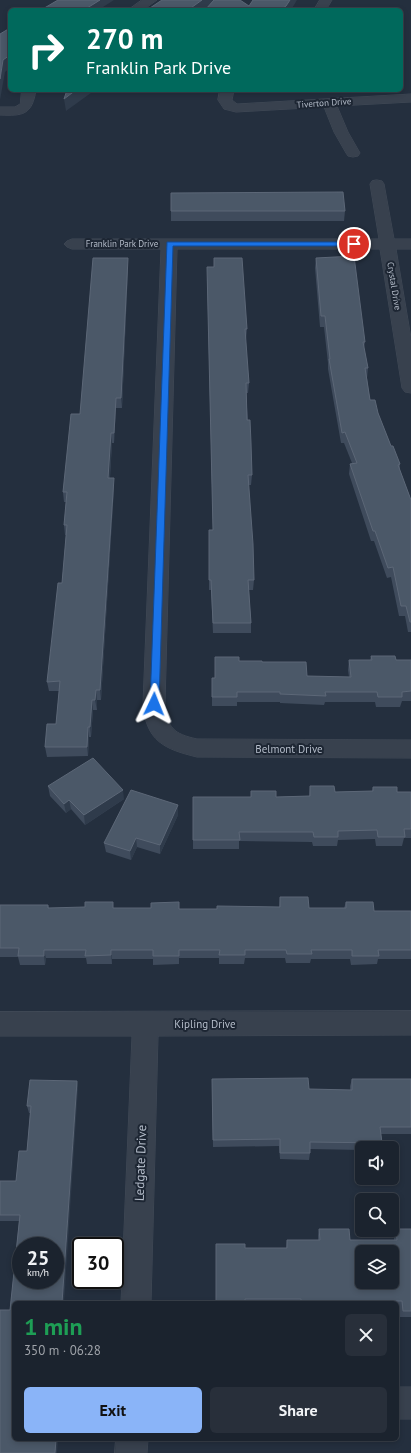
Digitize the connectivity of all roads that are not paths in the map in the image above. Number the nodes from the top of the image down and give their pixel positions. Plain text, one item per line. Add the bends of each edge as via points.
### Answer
1 (151, 0) edge
2 (137, 8) edge
3 (29, 92) edge
4 (227, 92) edge
5 (411, 98) edge
6 (329, 102) junction
7 (0, 112) edge
8 (353, 153) dead end
9 (377, 184) dead end
10 (72, 244) dead end
11 (169, 244) junction
12 (387, 244) junction
13 (411, 244) edge
14 (411, 388) edge
15 (411, 749) edge
16 (411, 1023) edge
17 (0, 1024) edge
18 (145, 1024) junction
19 (136, 1301) edge
20 (399, 1403) edge
21 (411, 1403) edge
22 (132, 1441) edge
23 (131, 1453) edge

1 - 2 street
3 - 7 street via 28,103 23,108 18,111
4 - 6 street, Tiverton Drive via 225,100 229,106 236,108
5 - 6 street, Tiverton Drive
6 - 8 street
9 - 12 street, Crystal Drive
10 - 11 street, Franklin Park Drive
11 - 12 street, Franklin Park Drive
11 - 15 street, Belmont Drive via 154,704 158,727 169,739 180,745 197,748
12 - 13 street, Franklin Park Drive
12 - 14 street, Crystal Drive
16 - 18 street, Kipling Drive
17 - 18 street, Kipling Drive
18 - 19 street, Ledgate Drive
20 - 21 street
22 - 23 street

